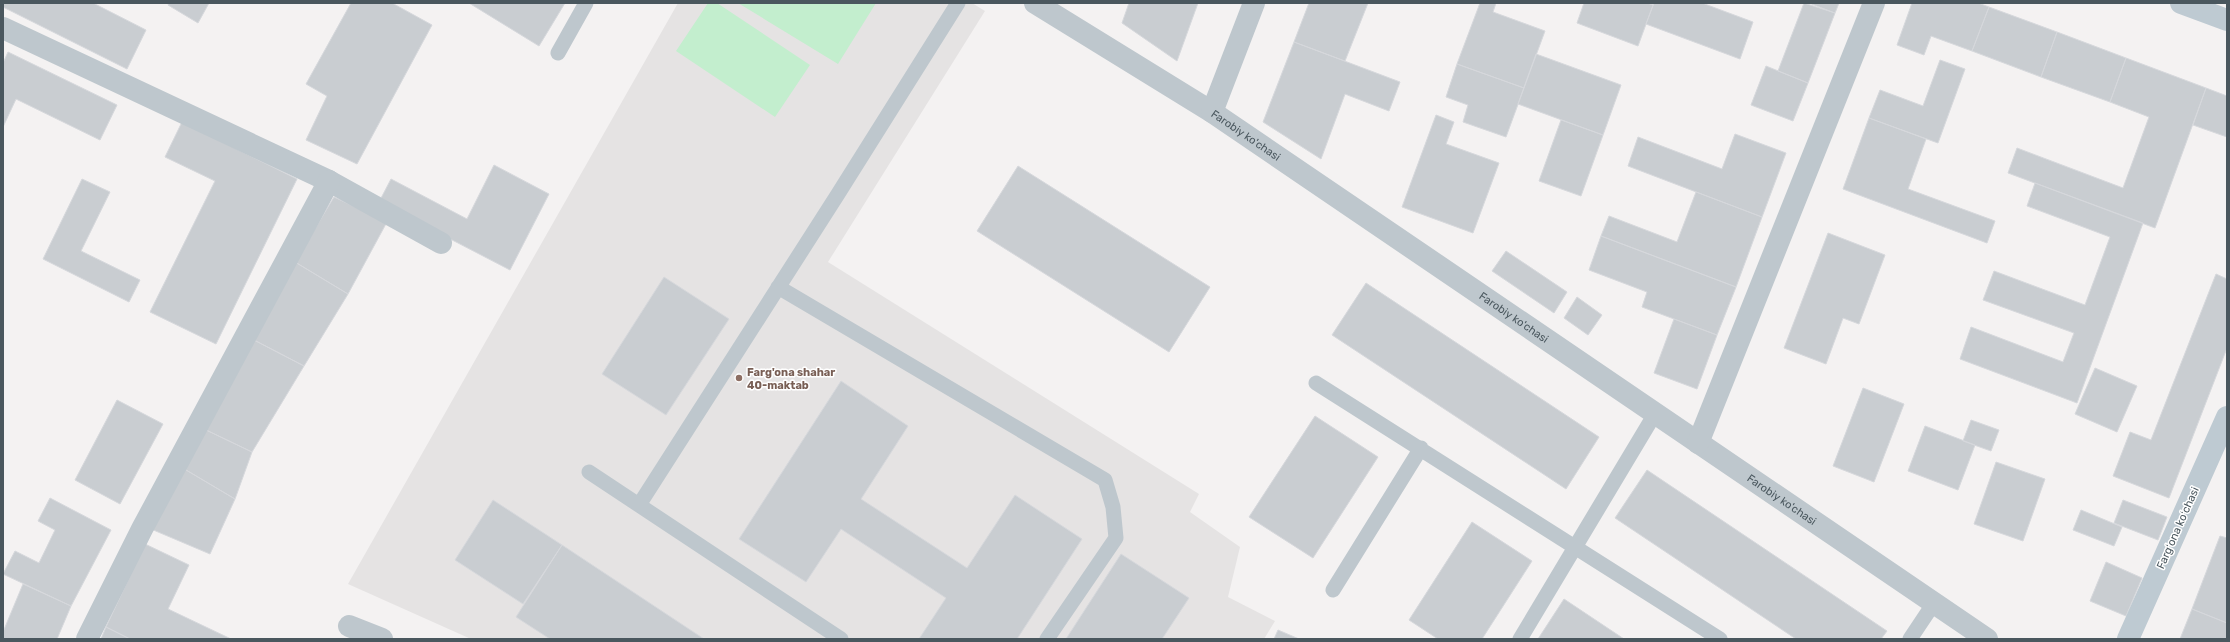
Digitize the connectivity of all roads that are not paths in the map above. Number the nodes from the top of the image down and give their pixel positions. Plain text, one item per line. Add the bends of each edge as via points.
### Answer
1 (586, 3) edge
2 (958, 3) edge
3 (1035, 3) edge
4 (1254, 3) edge
5 (1874, 3) edge
6 (2181, 3) edge
7 (2227, 20) edge
8 (3, 28) edge
9 (558, 53) dead end
10 (1212, 112) junction
11 (329, 181) junction
12 (441, 243) dead end
13 (778, 287) junction
14 (1316, 383) dead end
15 (1656, 412) junction
16 (2224, 430) edge
17 (1698, 443) junction
18 (1421, 448) junction
19 (589, 472) dead end
20 (639, 505) junction
21 (1576, 546) junction
22 (1333, 590) dead end
23 (1934, 603) junction
24 (349, 626) dead end
25 (87, 639) edge
26 (382, 639) edge
27 (841, 639) edge
28 (1047, 639) edge
29 (1520, 639) edge
30 (1720, 639) edge
31 (1910, 639) edge
32 (1987, 639) edge
33 (2128, 639) edge

1 - 9 lane
2 - 13 lane
3 - 10 street, Farobiy ko'chasi
4 - 10 street
5 - 17 street
6 - 7 street
8 - 11 street
10 - 15 street, Farobiy ko'chasi
11 - 12 street
11 - 25 street via 142,529
13 - 20 lane
13 - 28 lane via 1105,480 1114,507 1116,538
14 - 18 lane
15 - 17 street, Farobiy ko'chasi
15 - 21 lane
16 - 33 street, Fargʻona koʻchasi
17 - 23 street, Farobiy ko'chasi
18 - 21 lane
18 - 22 lane
19 - 20 lane
20 - 27 lane
21 - 29 lane
21 - 30 lane
23 - 31 lane
23 - 32 street, Farobiy ko'chasi
24 - 26 street

